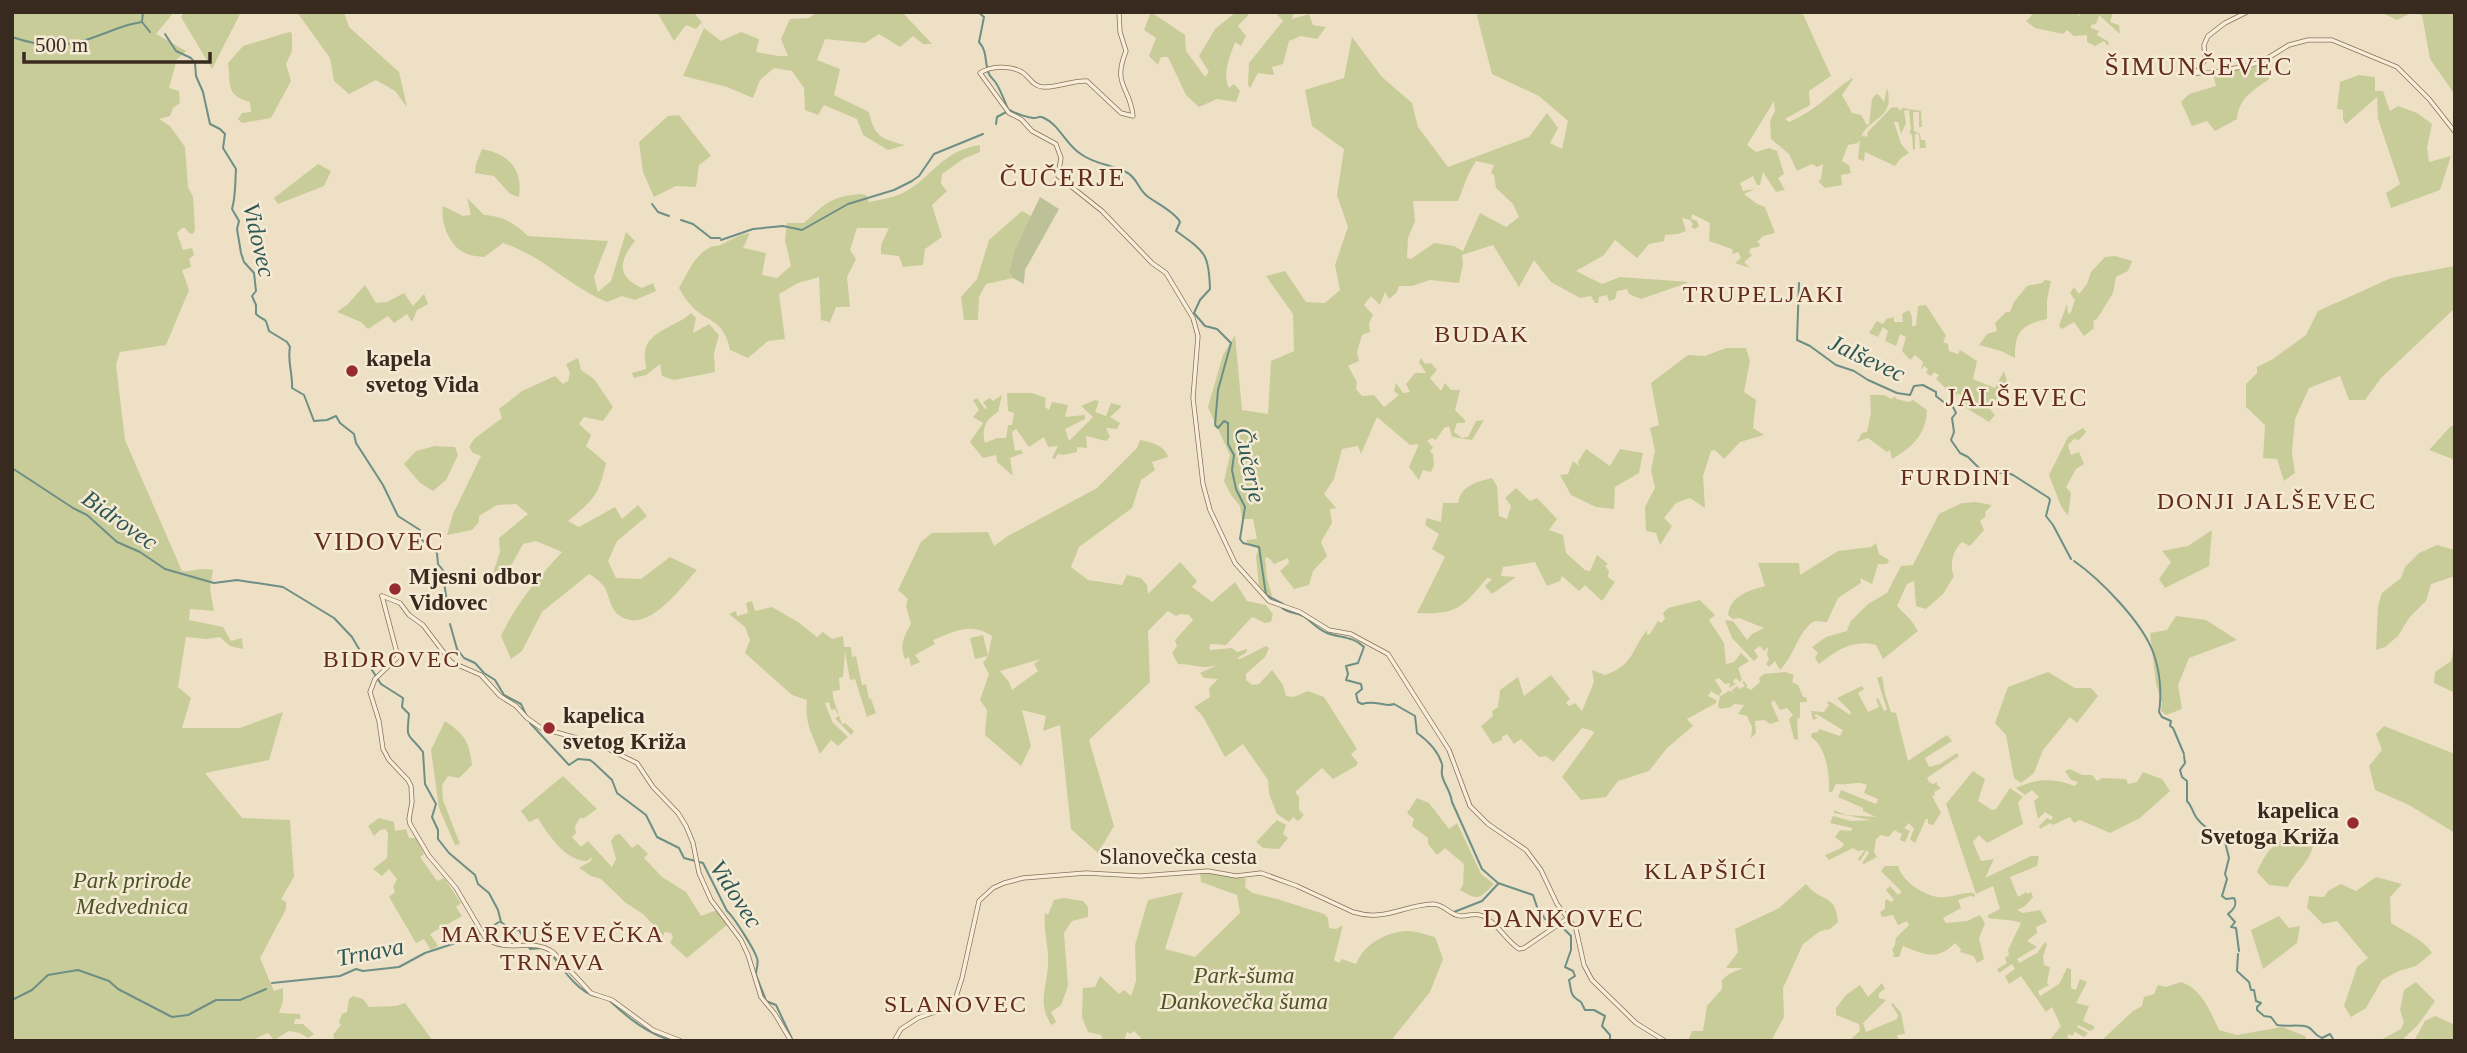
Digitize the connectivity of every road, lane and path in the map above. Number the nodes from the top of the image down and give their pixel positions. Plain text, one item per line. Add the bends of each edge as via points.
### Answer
1 (1119, 12) edge
2 (2247, 12) edge
3 (2455, 132) edge
4 (1568, 918) junction
5 (681, 1041) edge
6 (791, 1041) edge
7 (894, 1041) edge
8 (1665, 1041) edge

1 - 4 street via 1126,51 1120,63 1120,82 1132,116 1121,113 1087,81 1053,87 1038,86 1020,71 987,68 980,74 1007,111 1056,144 1060,169 1070,185 1166,273 1196,324 1193,398 1203,484 1235,563 1269,601 1388,653 1448,750 1470,806 1532,856
2 - 3 street via 2208,36 2205,60 2196,73 2251,65 2308,40 2332,40 2397,67
4 - 7 street, Slanovečka cesta via 1519,948 1478,914 1460,916 1435,904 1366,916 1261,873 1086,873 1023,878 993,888 979,901 955,1000 901,1029
4 - 8 street via 1592,980 1636,1023
5 - 6 street via 653,1030 612,1000 591,993 546,947 494,943 482,934 456,888 429,856 410,824 411,786 383,749 370,692 377,677 398,657 382,596 400,603 430,632 447,658 485,678 541,728 598,744 635,761 690,834 711,900 746,948 761,997

